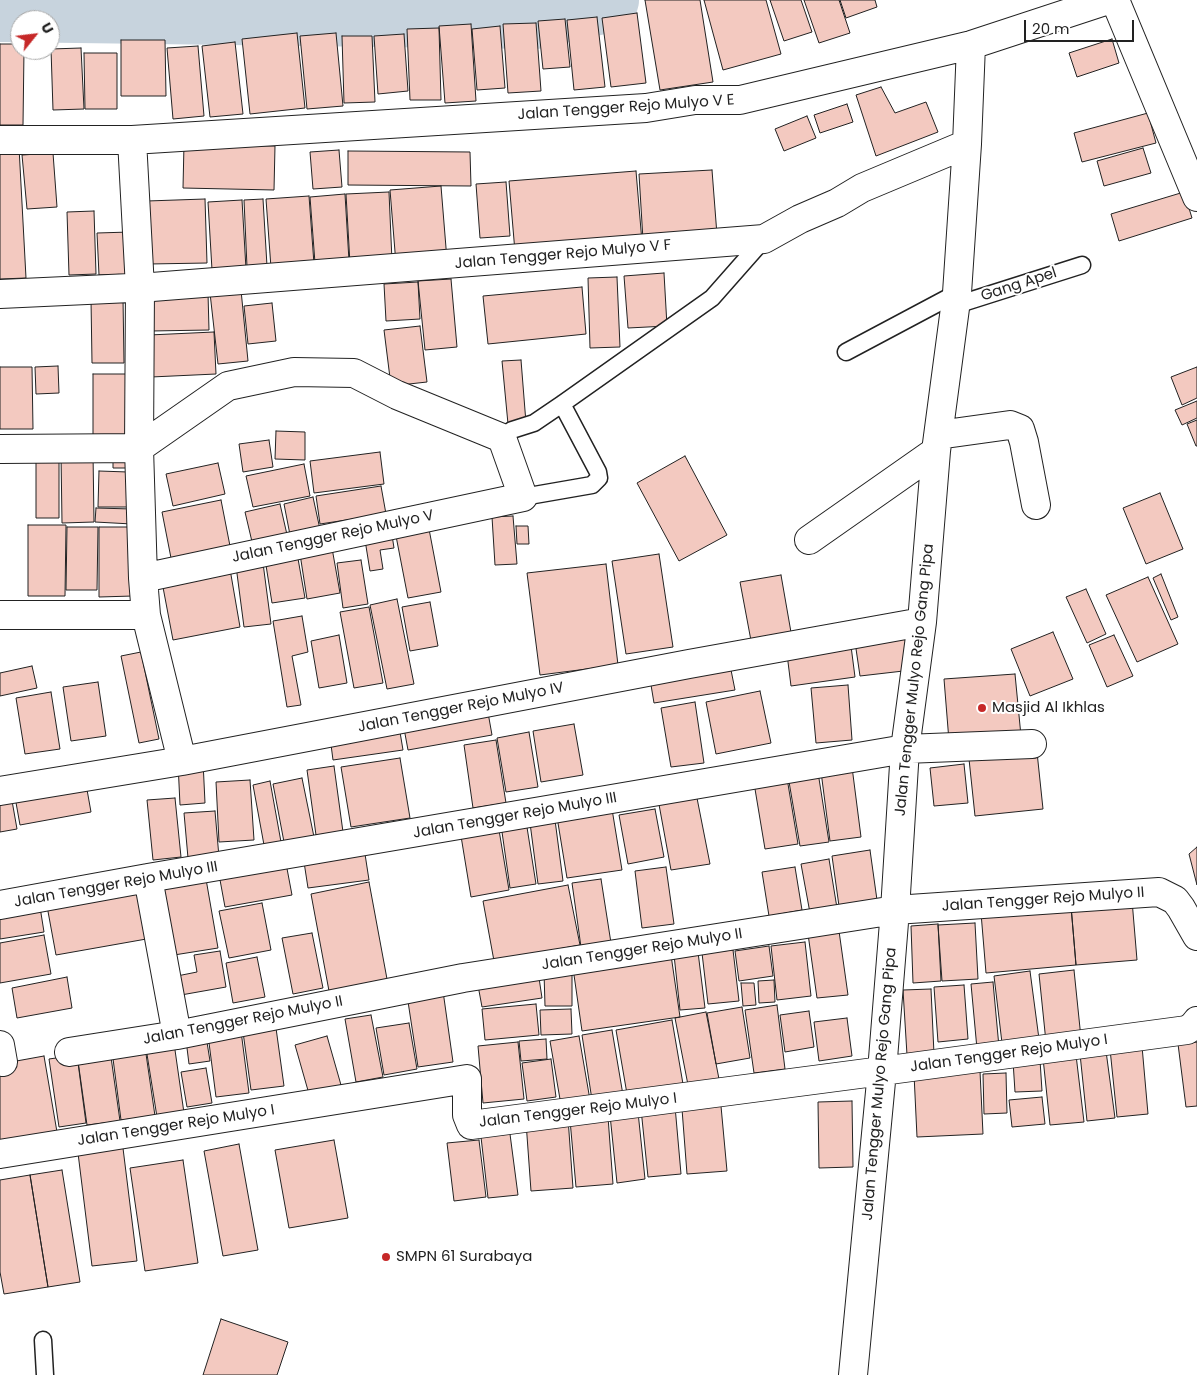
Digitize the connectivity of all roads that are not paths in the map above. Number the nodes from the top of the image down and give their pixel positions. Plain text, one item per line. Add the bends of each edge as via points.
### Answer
1 (1108, 0) edge
2 (1115, 0) edge
3 (971, 45) junction
4 (0, 140) edge
5 (132, 140) junction
6 (967, 144) junction
7 (1197, 196) edge
8 (764, 239) junction
9 (1082, 265) dead end
10 (140, 288) junction
11 (0, 294) edge
12 (956, 299) junction
13 (846, 352) dead end
14 (562, 404) junction
15 (502, 438) junction
16 (937, 443) junction
17 (139, 448) junction
18 (0, 449) edge
19 (523, 496) junction
20 (1036, 505) dead end
21 (809, 540) dead end
22 (143, 578) junction
23 (0, 615) edge
24 (146, 615) junction
25 (922, 622) junction
26 (1032, 744) dead end
27 (905, 749) junction
28 (182, 761) junction
29 (0, 791) edge
30 (148, 878) junction
31 (0, 906) edge
32 (895, 910) junction
33 (1197, 936) edge
34 (1197, 1021) edge
35 (177, 1035) junction
36 (69, 1052) dead end
37 (882, 1072) junction
38 (0, 1154) edge
39 (43, 1340) dead end
40 (45, 1375) edge
41 (854, 1375) edge

1 - 3 street, Jalan Tengger Rejo Mulyo V E
2 - 7 street
3 - 5 street, Jalan Tengger Rejo Mulyo V E via 740,100 695,100 646,108
3 - 6 street, Jalan Tengger Mulyo Rejo Gang Pipa
4 - 5 street, Jalan Tengger Rejo Mulyo V E
5 - 10 street
6 - 8 street, Jalan Tengger Rejo Mulyo V F via 862,188
6 - 12 street, Jalan Tengger Mulyo Rejo Gang Pipa
8 - 10 street, Jalan Tengger Rejo Mulyo V F
8 - 14 lane via 712,298
9 - 12 lane, Gang Apel
10 - 11 street, Jalan Tengger Rejo Mulyo V F
10 - 17 street
12 - 13 lane, Gang Apel
12 - 16 street, Jalan Tengger Mulyo Rejo Gang Pipa
14 - 15 lane via 534,423 512,430
14 - 19 lane via 599,478 592,485
15 - 17 street via 397,396 354,373 294,372 228,386
15 - 19 street
16 - 20 street via 1010,425 1020,429
16 - 21 street
16 - 25 street, Jalan Tengger Mulyo Rejo Gang Pipa
17 - 18 street
17 - 22 street
19 - 22 street, Jalan Tengger Rejo Mulyo V
22 - 24 street
23 - 24 street
24 - 28 street
25 - 27 street, Jalan Tengger Mulyo Rejo Gang Pipa
25 - 28 street, Jalan Tengger Rejo Mulyo IV
26 - 27 street, Jalan Tengger Rejo Mulyo III
27 - 30 street, Jalan Tengger Rejo Mulyo III
27 - 32 street, Jalan Tengger Mulyo Rejo Gang Pipa
28 - 29 street, Jalan Tengger Rejo Mulyo IV
30 - 31 street, Jalan Tengger Rejo Mulyo III
30 - 35 street
32 - 33 street, Jalan Tengger Rejo Mulyo II via 1158,892 1175,900
32 - 35 street, Jalan Tengger Rejo Mulyo II via 463,978
32 - 37 street, Jalan Tengger Mulyo Rejo Gang Pipa
34 - 37 street, Jalan Tengger Rejo Mulyo I via 1187,1030
35 - 36 street, Jalan Tengger Rejo Mulyo II
37 - 38 street, Jalan Tengger Rejo Mulyo I via 471,1125 467,1115 467,1079
37 - 41 street, Jalan Tengger Mulyo Rejo Gang Pipa
39 - 40 lane

